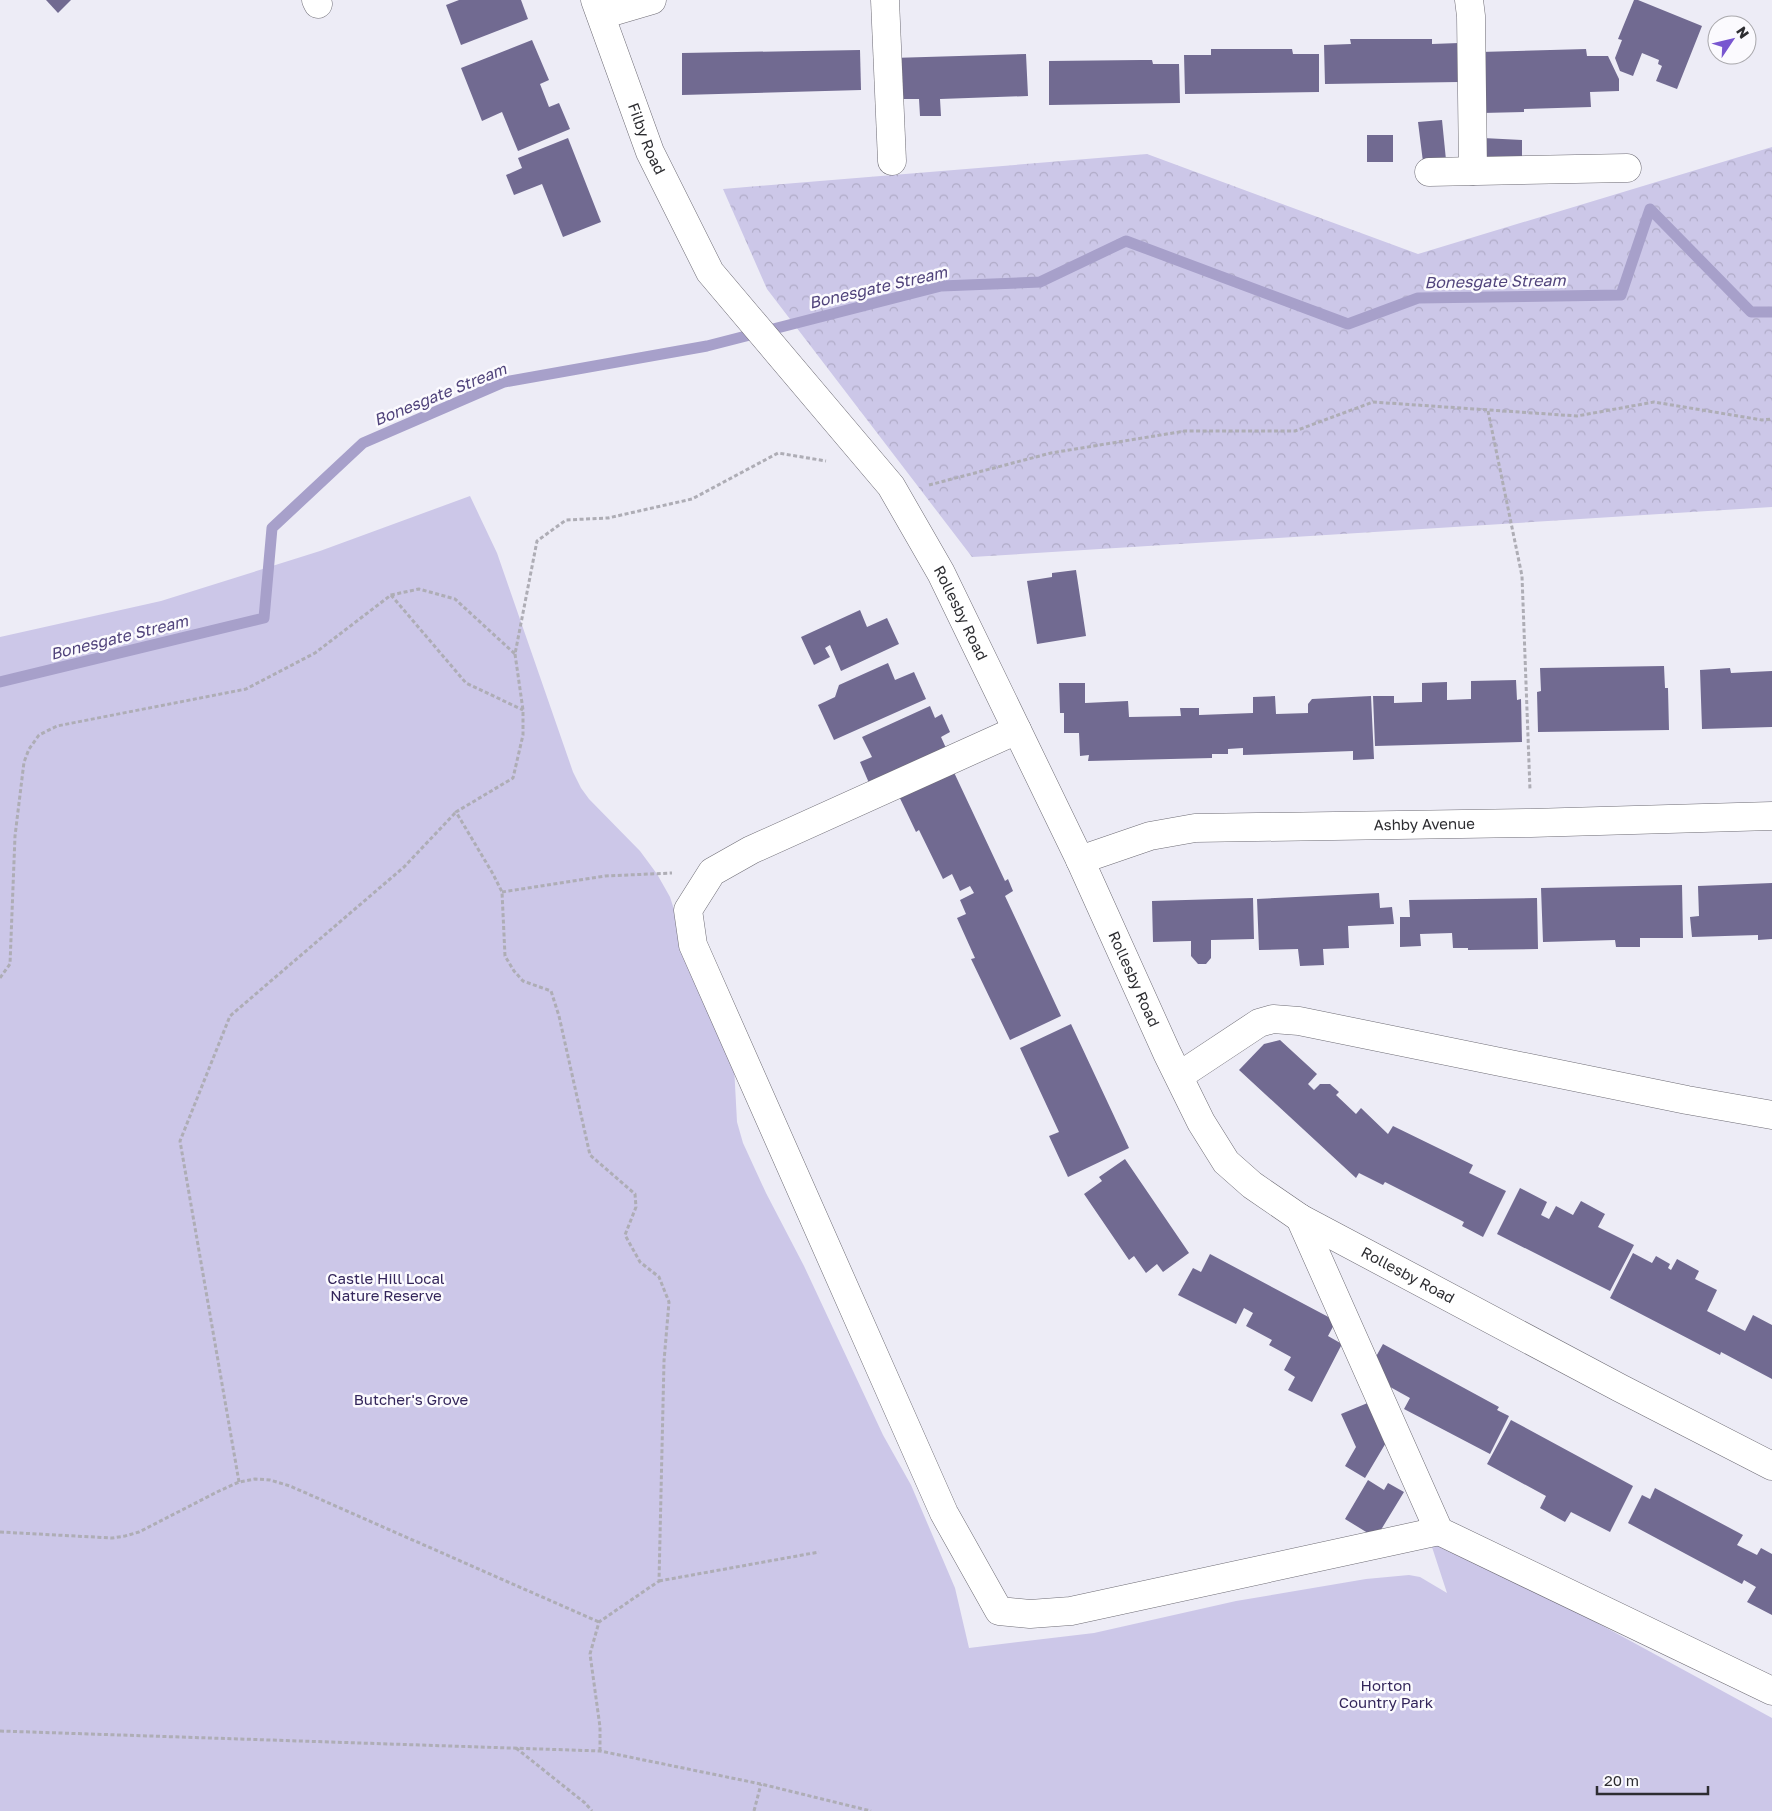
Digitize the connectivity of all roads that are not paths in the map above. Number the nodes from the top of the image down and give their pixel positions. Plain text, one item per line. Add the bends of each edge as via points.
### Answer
1 (652, 0) edge
2 (885, 0) edge
3 (1469, 0) edge
4 (598, 7) edge
5 (892, 161) dead end
6 (1627, 168) dead end
7 (1473, 171) junction
8 (1429, 172) dead end
9 (710, 272) joint
10 (1016, 730) junction
11 (1772, 816) edge
12 (1080, 860) junction
13 (1179, 1076) junction
14 (1772, 1115) edge
15 (1300, 1218) junction
16 (1772, 1466) edge
17 (1440, 1530) junction
18 (1772, 1691) edge

1 - 4 street
2 - 5 street
3 - 7 street
4 - 9 street, Filby Road via 650,152
6 - 7 street
7 - 8 street
9 - 10 street, Rollesby Road via 891,486 940,573
10 - 12 street, Rollesby Road
10 - 17 street via 751,850 712,872 688,910 693,945 944,1513 999,1611 1030,1614 1072,1611
11 - 12 street, Ashby Avenue via 1195,828 1150,836
12 - 13 street, Rollesby Road
13 - 14 street via 1259,1023 1273,1019 1299,1021
13 - 15 street, Rollesby Road via 1201,1122 1226,1162 1252,1185
15 - 16 street, Rollesby Road
15 - 17 street
17 - 18 street

